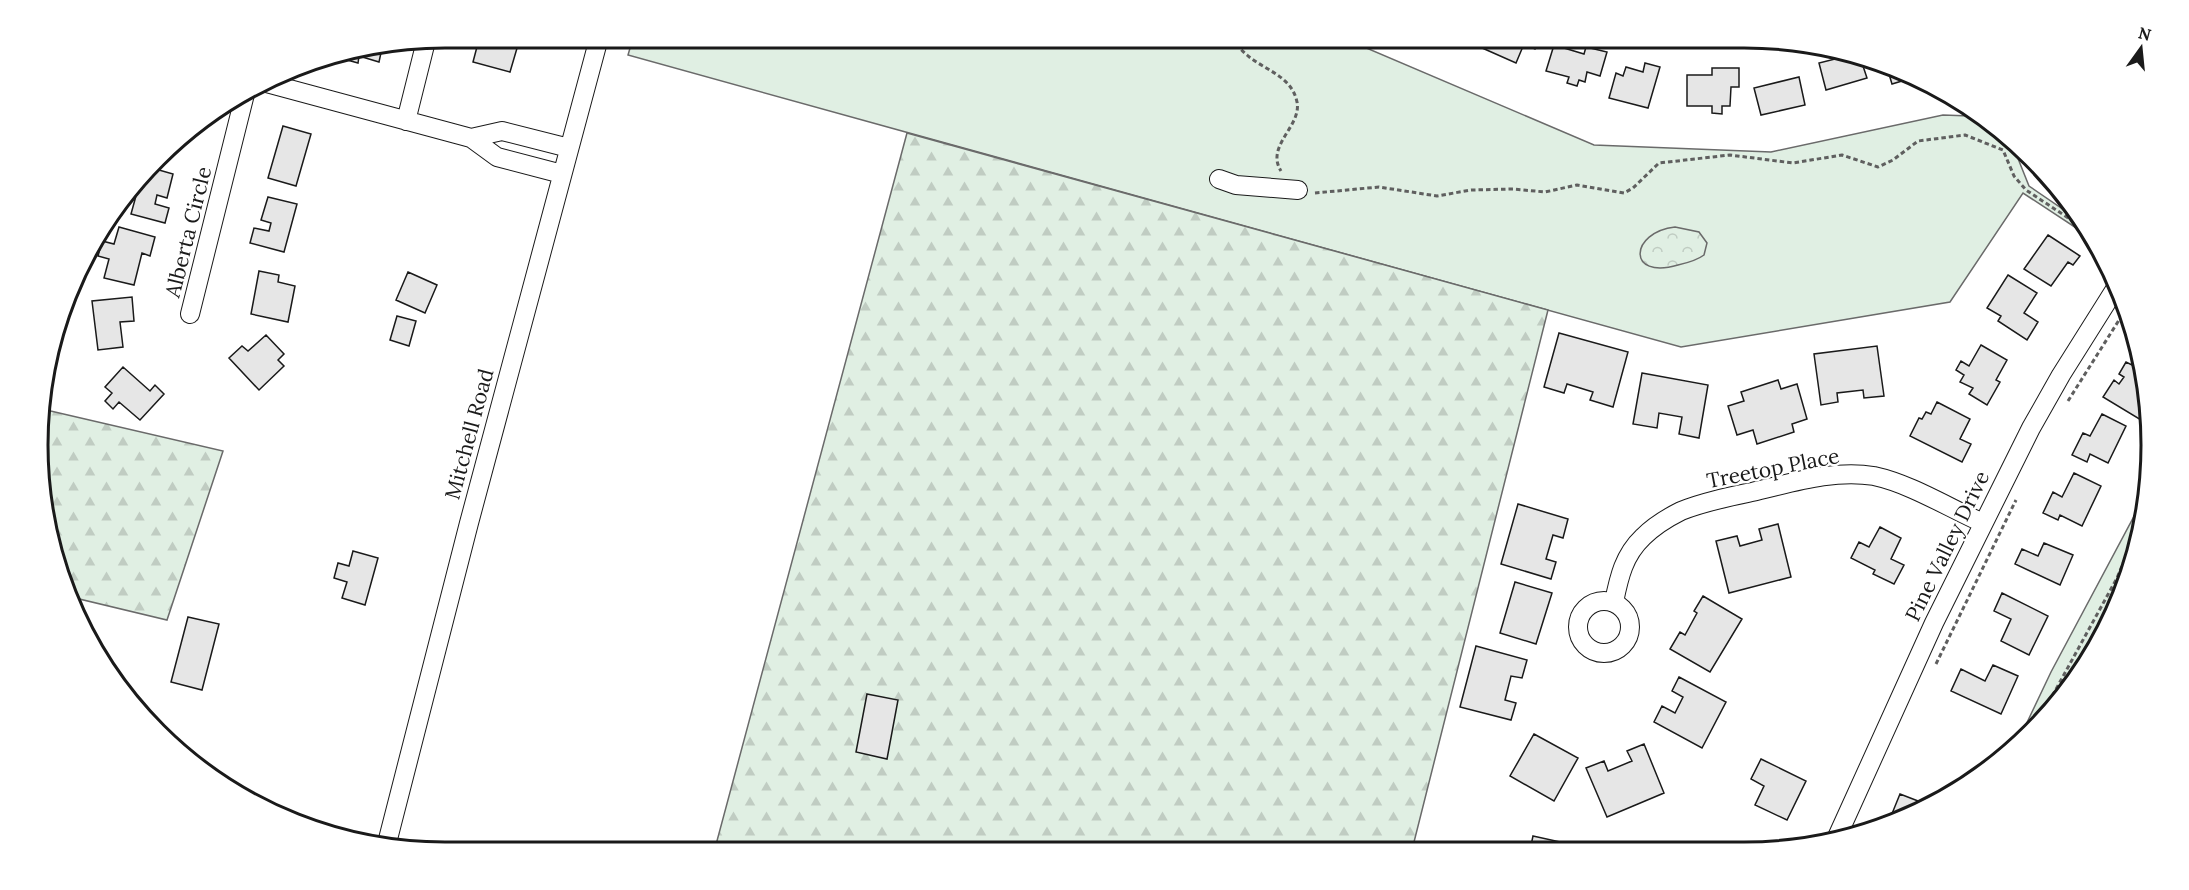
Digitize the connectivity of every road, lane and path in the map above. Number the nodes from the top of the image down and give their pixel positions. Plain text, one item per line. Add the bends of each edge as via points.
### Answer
1 (596, 48) edge
2 (1241, 48) edge
3 (424, 49) edge
4 (276, 86) edge
5 (243, 103) edge
6 (406, 121) junction
7 (471, 138) junction
8 (568, 148) junction
9 (561, 174) junction
10 (1219, 179) dead end
11 (1298, 190) junction
12 (2071, 220) edge
13 (2112, 295) edge
14 (190, 314) dead end
15 (2120, 318) edge
16 (2065, 405) dead end
17 (2018, 496) dead end
18 (1983, 524) junction
19 (2122, 566) edge
20 (1614, 602) dead end
21 (1934, 669) dead end
22 (2054, 693) edge
23 (1840, 830) edge
24 (388, 838) edge

1 - 8 street, Mitchell Road
2 - 11 path via 1275,72 1294,92 1297,113 1277,158 1278,168
3 - 6 street
4 - 6 street
5 - 14 street, Alberta Circle
6 - 7 street
7 - 8 street via 502,130
7 - 9 street via 497,157
8 - 9 street, Mitchell Road
9 - 24 street, Mitchell Road
10 - 11 street via 1236,185
11 - 12 path via 1318,194 1379,188 1437,196 1471,190 1545,192 1577,185 1624,193 1659,163 1730,155 1793,163 1842,156 1878,166 1918,141 1965,135 2002,150 2014,176 2026,190
13 - 18 street, Pine Valley Drive via 2036,419
15 - 16 path
17 - 21 path
18 - 20 street, Treetop Place via 1900,484 1876,477 1836,475 1800,480 1717,500 1661,522 1628,556
18 - 23 street, Pine Valley Drive
19 - 22 path

